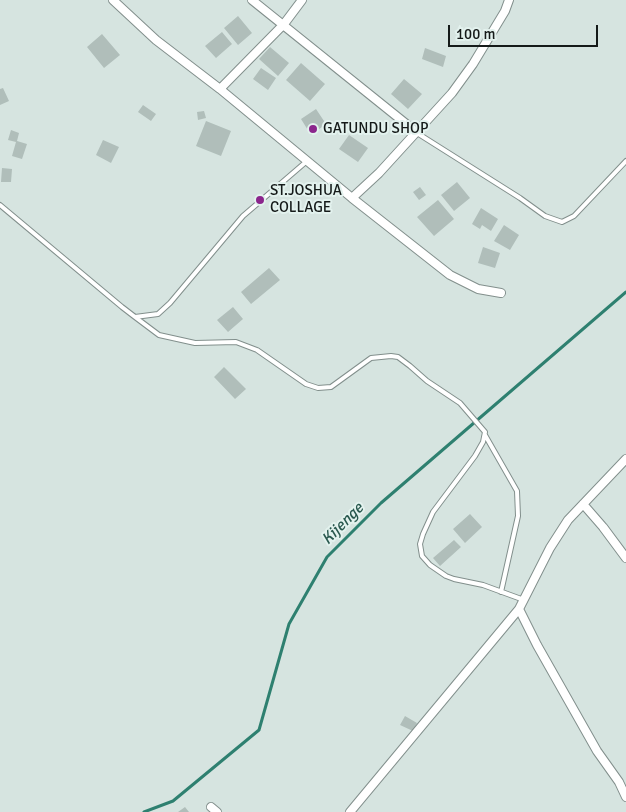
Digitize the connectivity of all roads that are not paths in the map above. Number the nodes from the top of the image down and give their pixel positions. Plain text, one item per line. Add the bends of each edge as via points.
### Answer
1 (113, 0) edge
2 (252, 0) edge
3 (302, 0) edge
4 (509, 0) edge
5 (284, 24) junction
6 (220, 89) junction
7 (415, 131) junction
8 (308, 160) junction
9 (626, 162) edge
10 (352, 198) junction
11 (0, 205) edge
12 (501, 293) dead end
13 (136, 317) junction
14 (484, 433) junction
15 (626, 459) edge
16 (583, 504) junction
17 (626, 558) edge
18 (501, 592) junction
19 (524, 600) junction
20 (519, 609) junction
21 (623, 781) edge
22 (626, 797) edge
23 (350, 812) edge

1 - 6 street via 156,40
2 - 5 street
3 - 5 street
4 - 7 street via 473,64 452,93
5 - 6 street
5 - 7 street
6 - 8 street
7 - 9 lane via 545,216 562,222 574,216
7 - 10 street
8 - 10 street
8 - 13 lane via 243,216 158,314
10 - 12 street via 450,275 478,289
11 - 13 lane
13 - 14 lane via 159,335 195,343 236,342 257,350 306,384 318,388 331,387 371,358 398,357 455,399
14 - 18 lane via 517,491 518,516
14 - 18 lane via 475,456 433,512 420,544 422,556 446,576 483,584
15 - 16 street
16 - 17 street
16 - 19 street via 550,548
18 - 19 lane
19 - 20 street
20 - 21 street via 597,751
20 - 23 street
21 - 22 street

